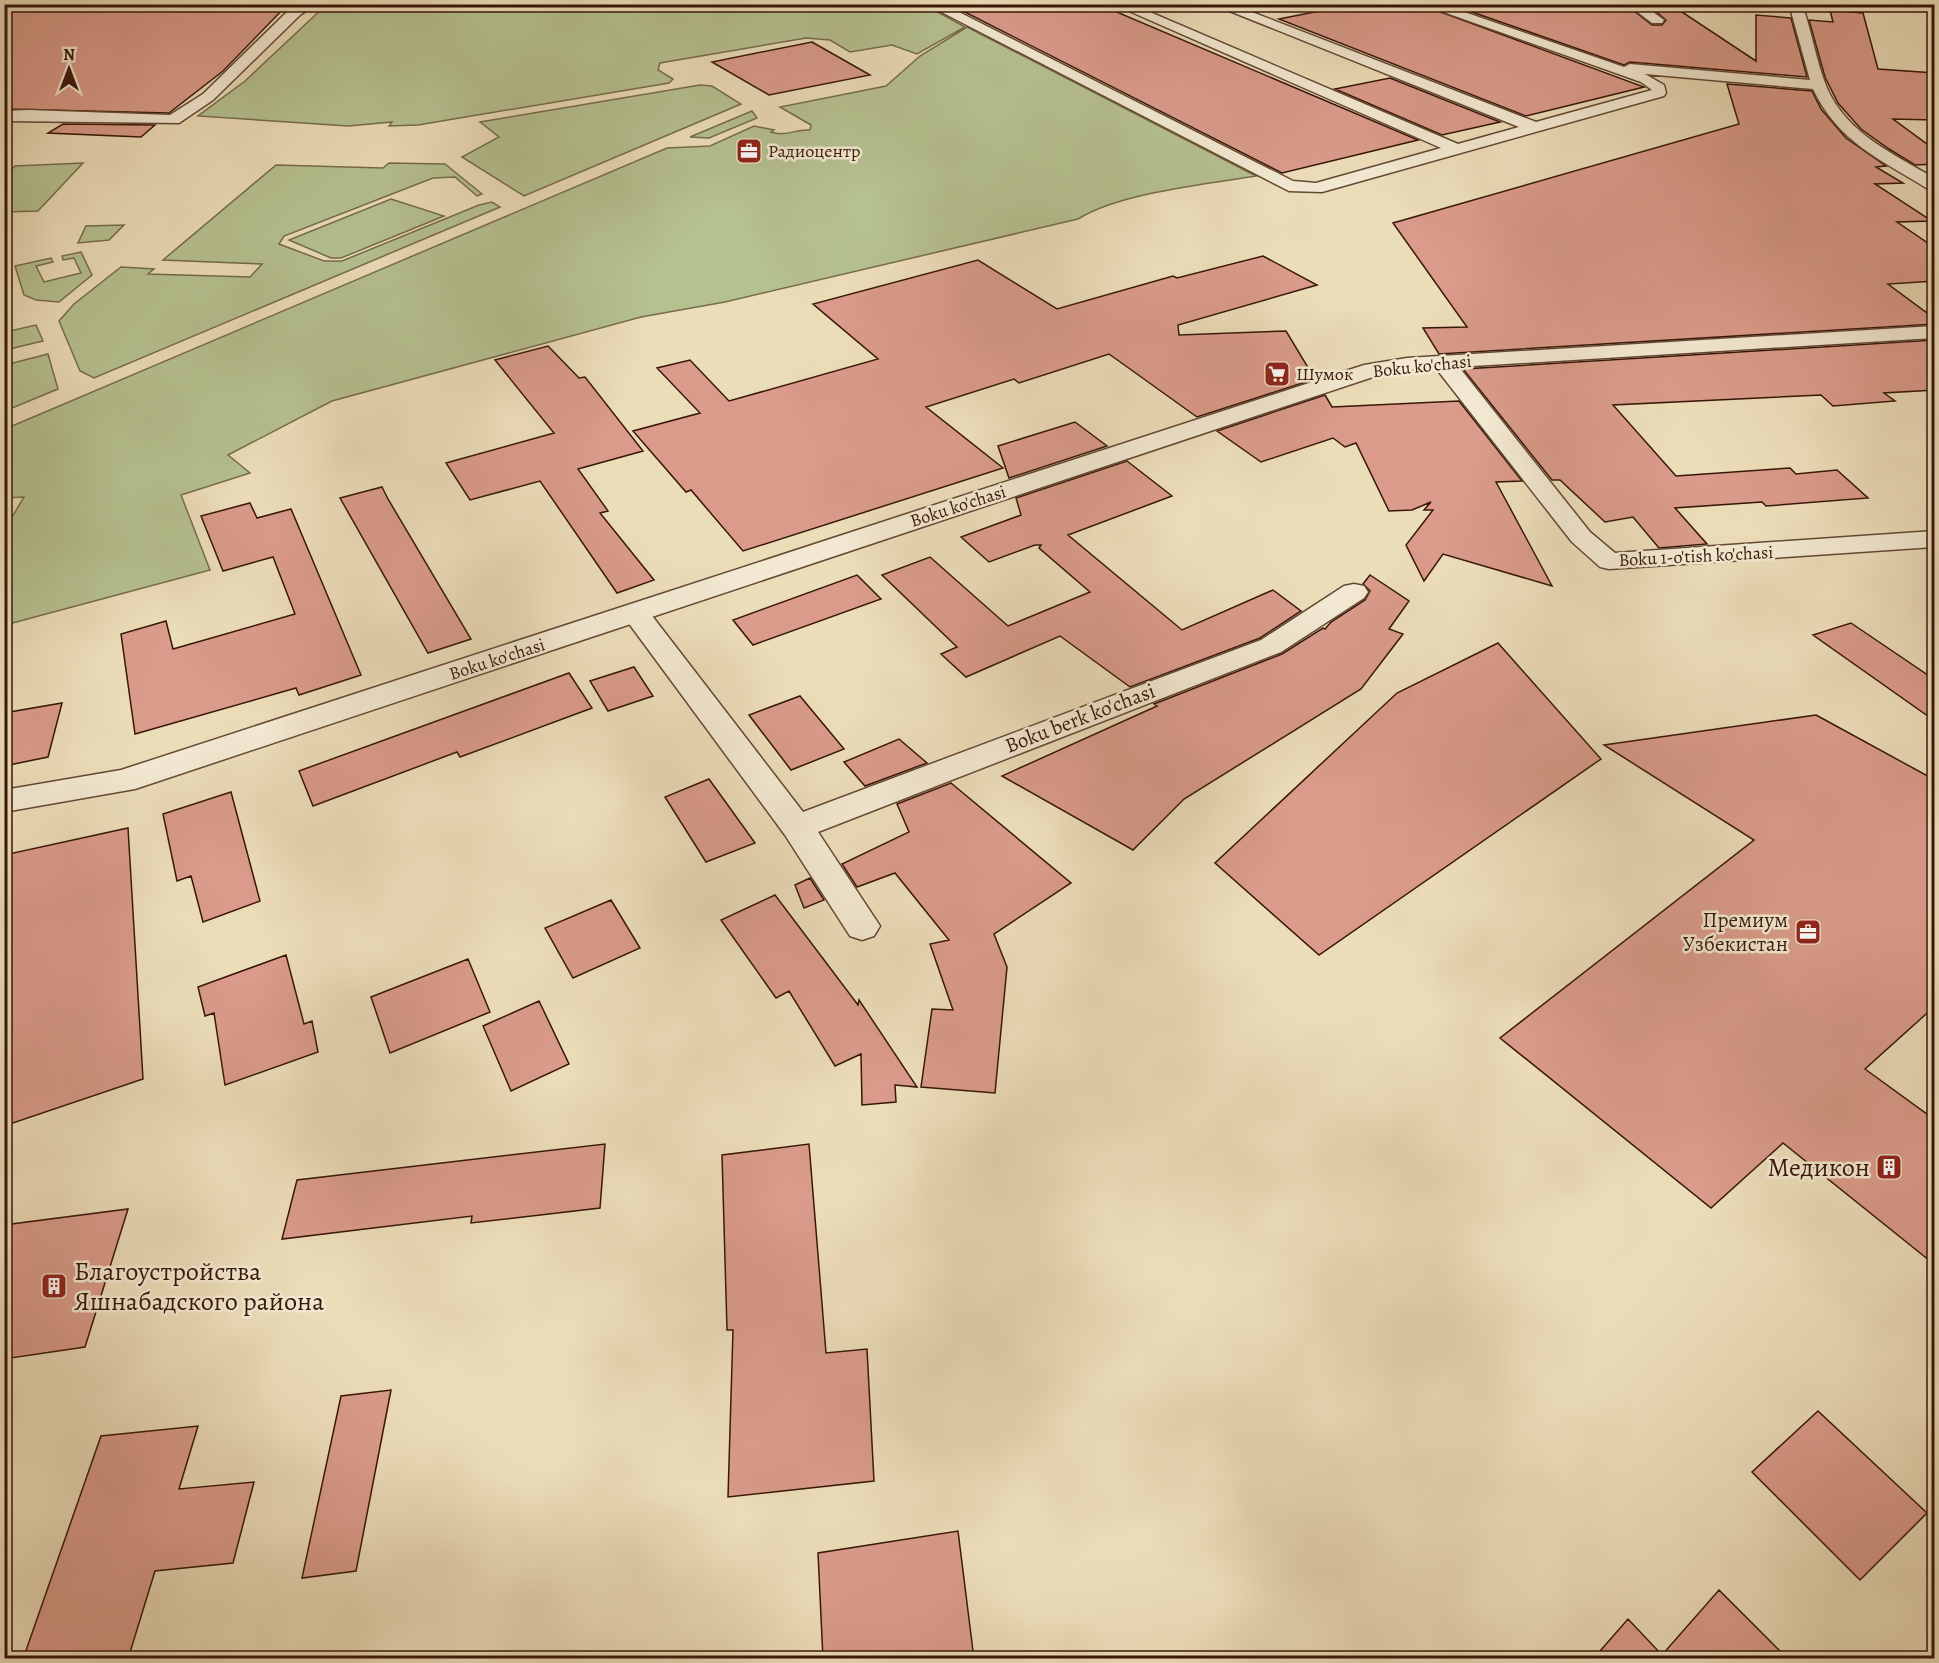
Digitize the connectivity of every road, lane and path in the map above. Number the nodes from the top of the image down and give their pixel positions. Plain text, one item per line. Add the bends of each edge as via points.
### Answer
1 (310, 4) edge
2 (932, 4) edge
3 (1119, 4) edge
4 (1218, 4) edge
5 (1427, 4) edge
6 (1633, 4) edge
7 (1794, 4) edge
8 (1656, 20) dead end
9 (1606, 66) junction
10 (1817, 85) junction
11 (4, 116) edge
12 (1534, 127) junction
13 (1457, 149) junction
14 (1935, 185) edge
15 (1935, 332) edge
16 (1443, 362) junction
17 (1935, 539) edge
18 (1354, 591) dead end
19 (636, 614) junction
20 (4, 801) edge
21 (797, 826) junction
22 (862, 926) dead end

1 - 11 street via 295,12 208,97 173,120
2 - 13 street via 1289,186 1316,188
3 - 13 street
4 - 12 street
5 - 9 street
6 - 8 street
7 - 10 street
9 - 10 street
9 - 12 street via 1655,84 1659,93
10 - 14 street via 1854,135
12 - 13 street
15 - 16 street, Boku ko'chasi
16 - 17 street, Boku 1-o'tish ko'chasi via 1581,537 1609,561
16 - 19 street, Boku ko'chasi via 1389,366 1341,379
18 - 21 street, Boku berk ko'chasi via 1271,646
19 - 20 street, Boku ko'chasi via 124,781
19 - 21 street
21 - 22 street

